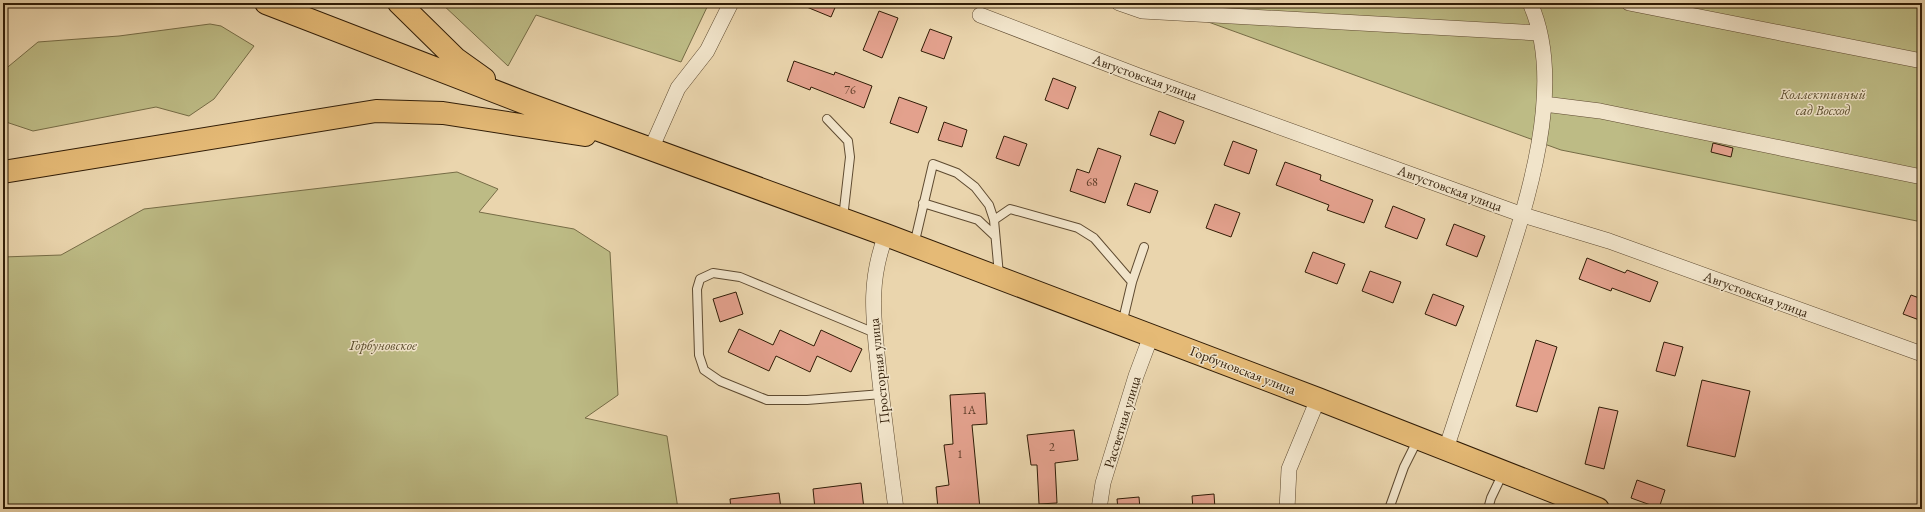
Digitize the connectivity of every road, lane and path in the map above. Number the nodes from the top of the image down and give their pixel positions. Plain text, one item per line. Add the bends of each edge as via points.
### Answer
1 (266, 3) edge
2 (399, 3) edge
3 (732, 3) edge
4 (1119, 3) edge
5 (1530, 3) edge
6 (1629, 3) edge
7 (980, 15) dead end
8 (1540, 33) junction
9 (1922, 61) edge
10 (525, 103) junction
11 (1544, 104) junction
12 (827, 119) dead end
13 (630, 142) junction
14 (650, 149) junction
15 (3, 172) edge
16 (1922, 177) edge
17 (923, 203) junction
18 (1523, 215) junction
19 (843, 219) junction
20 (994, 220) junction
21 (886, 235) junction
22 (995, 236) junction
23 (914, 246) junction
24 (1144, 247) dead end
25 (1000, 278) junction
26 (1132, 282) junction
27 (1122, 324) junction
28 (875, 332) junction
29 (1151, 336) junction
30 (1922, 354) edge
31 (882, 394) junction
32 (1318, 399) junction
33 (1419, 438) junction
34 (1446, 449) junction
35 (1503, 472) junction
36 (1570, 504) edge
37 (896, 509) edge
38 (1099, 509) edge
39 (1287, 509) edge
40 (1389, 509) edge
41 (1488, 509) edge
42 (1598, 509) edge

1 - 10 main road
2 - 10 main road via 456,59 482,78
3 - 14 street via 707,51 678,88
4 - 8 street via 1142,11
5 - 8 street
6 - 9 street
7 - 18 street, Августовская улица via 1139,76
8 - 11 street
10 - 13 main road
11 - 16 street via 1600,111
11 - 18 street via 1540,137
12 - 19 lane via 848,141 850,158
13 - 14 main road, Горбуновская улица
13 - 15 main road via 443,113 376,111
14 - 19 main road, Горбуновская улица
17 - 20 lane via 933,164 957,173 975,187 989,205
17 - 22 lane via 978,220
17 - 23 lane
18 - 30 street, Августовская улица via 1616,243
18 - 34 street
19 - 21 main road, Горбуновская улица
20 - 22 lane
20 - 26 lane via 1010,209 1078,228 1094,238
21 - 23 main road, Горбуновская улица
21 - 28 street, Просторная улица via 878,255 873,280
22 - 25 lane
23 - 25 main road, Горбуновская улица
24 - 26 lane
25 - 27 main road, Горбуновская улица
26 - 27 lane
27 - 29 main road, Горбуновская улица
28 - 31 street, Просторная улица
28 - 31 lane via 740,277 713,273 700,279 697,289 699,355 704,370 720,381 767,400 807,400
29 - 32 main road, Горбуновская улица
29 - 38 street, Рассветная улица via 1105,476
31 - 37 street, Просторная улица
32 - 33 main road, Горбуновская улица
32 - 39 street via 1289,469
33 - 34 main road, Горбуновская улица
33 - 40 lane via 1404,467
34 - 35 main road, Горбуновская улица
35 - 36 main road, Горбуновская улица
35 - 41 lane
36 - 42 main road, Горбуновская улица

